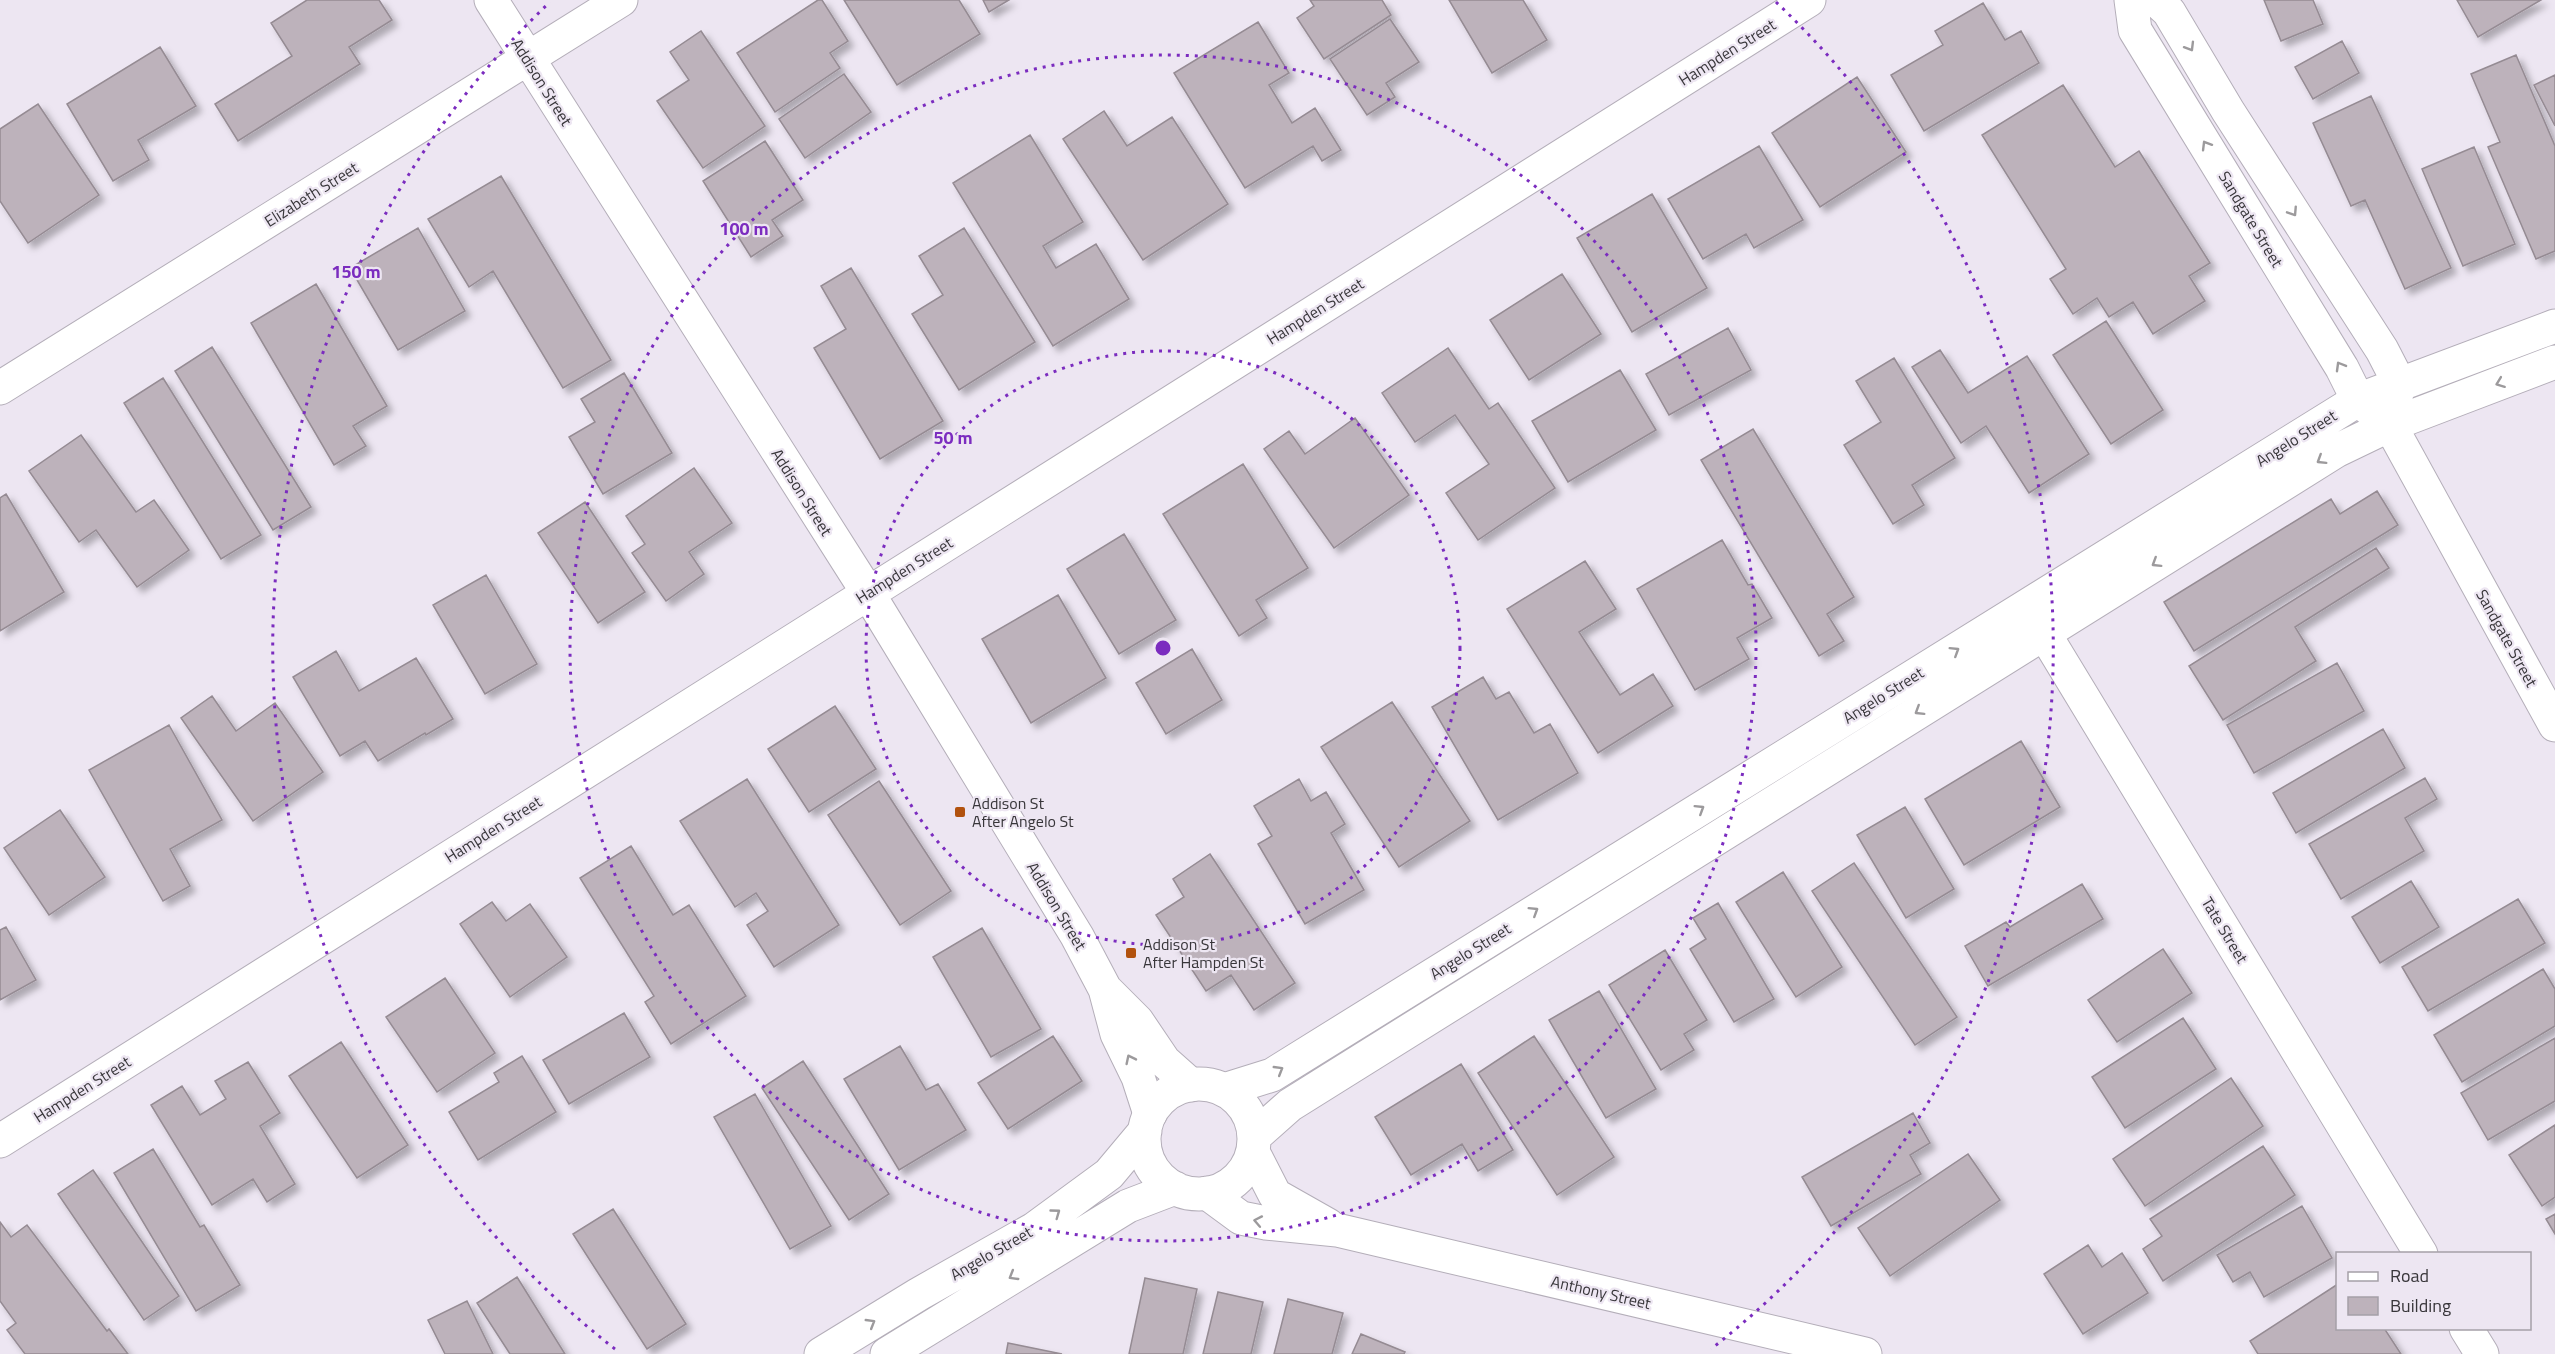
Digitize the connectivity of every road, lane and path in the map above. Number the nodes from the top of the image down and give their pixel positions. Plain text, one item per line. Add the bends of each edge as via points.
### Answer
1 (490, 0) edge
2 (621, 0) edge
3 (1809, 0) edge
4 (2131, 0) edge
5 (2156, 0) edge
6 (528, 58) junction
7 (2555, 326) edge
8 (2555, 362) edge
9 (2400, 383) junction
10 (0, 388) edge
11 (2358, 400) junction
12 (2390, 425) junction
13 (868, 593) junction
14 (2036, 619) junction
15 (2555, 725) edge
16 (1105, 989) junction
17 (1191, 1085) junction
18 (1224, 1089) junction
19 (1148, 1122) junction
20 (0, 1141) edge
21 (1254, 1144) junction
22 (1175, 1188) junction
23 (1207, 1193) junction
24 (1337, 1230) junction
25 (2420, 1252) edge
26 (2467, 1330) edge
27 (821, 1354) edge
28 (886, 1354) edge
29 (1865, 1354) edge
30 (2482, 1354) edge

1 - 6 street, Addison Street
2 - 6 street, Elizabeth Street
3 - 13 street, Hampden Street
11 -> 4 street, Sandgate Street via 2135,30
5 -> 9 street via 2169,12
6 - 10 street, Elizabeth Street
6 - 13 street, Addison Street
7 - 9 street, Angelo Street
8 -> 12 street, Angelo Street
9 - 11 street, Angelo Street
9 - 12 street
11 - 12 street, Sandgate Street
11 - 14 street, Angelo Street
12 -> 14 street, Angelo Street via 2336,451
12 - 15 street, Sandgate Street
13 - 16 street, Addison Street via 1077,936
13 - 20 street, Hampden Street
18 -> 14 street, Angelo Street via 1272,1075
14 -> 21 street, Angelo Street via 1300,1099
14 - 25 street, Tate Street
16 - 17 street, Addison Street via 1137,1021 1164,1060
19 -> 16 street, Addison Street via 1138,1077 1117,1034
17 - 18 street via 1208,1084
17 - 19 street via 1174,1090 1161,1100
18 - 21 street via 1245,1109 1252,1122
19 - 22 street via 1145,1148 1151,1165 1161,1179
27 -> 19 street, Angelo Street via 1034,1229 1109,1174
21 - 23 street via 1246,1167 1236,1180
21 - 24 street, Anthony Street via 1275,1195
22 - 23 street
22 -> 28 street, Angelo Street via 1128,1206
24 -> 23 street, Anthony Street via 1241,1218
24 - 29 street, Anthony Street
26 - 30 street

